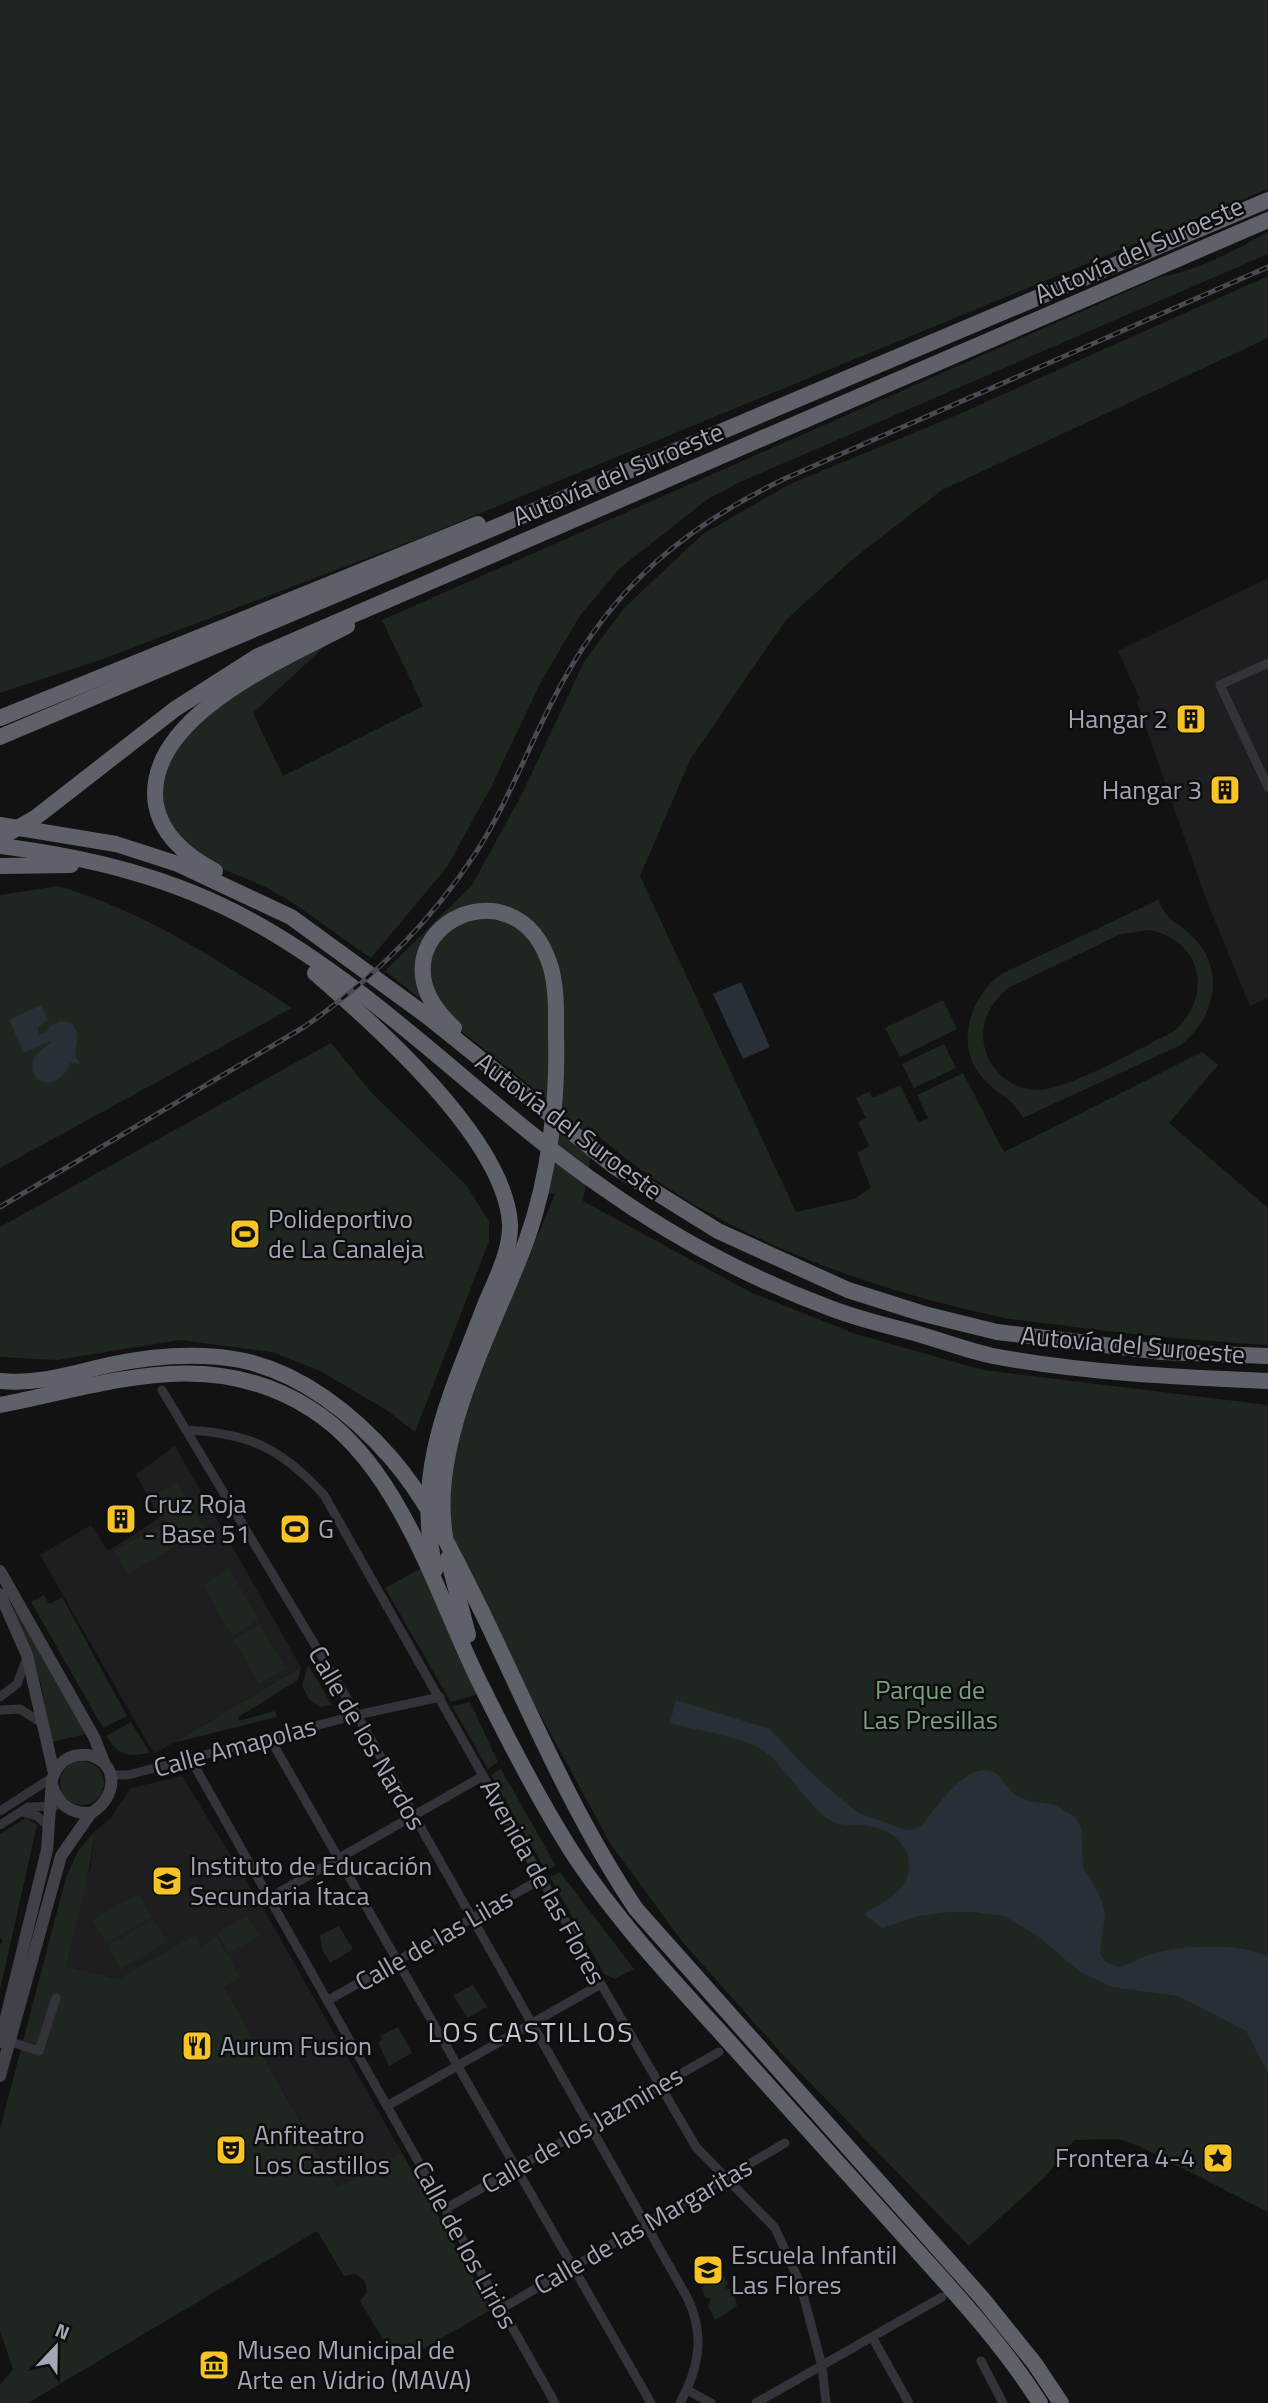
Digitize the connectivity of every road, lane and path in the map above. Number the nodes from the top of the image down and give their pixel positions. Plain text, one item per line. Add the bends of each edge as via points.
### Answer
1 (1268, 200) edge
2 (1268, 220) edge
3 (663, 454) junction
4 (404, 593) junction
5 (1267, 667) edge
6 (2, 717) edge
7 (0, 737) edge
8 (1268, 787) edge
9 (0, 825) edge
10 (0, 838) edge
11 (7, 847) edge
12 (0, 866) edge
13 (127, 870) junction
14 (297, 921) junction
15 (279, 937) junction
16 (525, 1097) junction
17 (1268, 1356) edge
18 (0, 1381) edge
19 (1268, 1381) edge
20 (162, 1390) dead end
21 (0, 1405) edge
22 (186, 1430) junction
23 (0, 1571) edge
24 (0, 1594) edge
25 (440, 1595) junction
26 (27, 1655) junction
27 (0, 1697) edge
28 (440, 1697) junction
29 (0, 1710) edge
30 (357, 1715) junction
31 (43, 1724) junction
32 (269, 1737) junction
33 (517, 1752) junction
34 (190, 1758) junction
35 (104, 1763) junction
36 (111, 1775) junction
37 (483, 1776) junction
38 (53, 1779) junction
39 (57, 1806) junction
40 (0, 1811) edge
41 (22, 1812) junction
42 (91, 1813) junction
43 (412, 1815) junction
44 (0, 1825) edge
45 (49, 1827) junction
46 (337, 1858) junction
47 (541, 1879) junction
48 (269, 1898) junction
49 (471, 1919) junction
50 (395, 1961) junction
51 (601, 1984) junction
52 (56, 1998) dead end
53 (327, 2001) junction
54 (531, 2024) junction
55 (3, 2040) edge
56 (719, 2052) dead end
57 (457, 2068) junction
58 (1, 2069) edge
59 (659, 2084) junction
60 (387, 2106) junction
61 (591, 2124) junction
62 (785, 2143) dead end
63 (514, 2168) junction
64 (728, 2177) junction
65 (444, 2209) junction
66 (646, 2224) junction
67 (571, 2269) junction
68 (942, 2297) dead end
69 (501, 2309) junction
70 (872, 2337) junction
71 (981, 2361) dead end
72 (822, 2366) junction
73 (687, 2390) junction
74 (555, 2403) edge
75 (651, 2403) edge
76 (673, 2403) edge
77 (680, 2403) edge
78 (712, 2403) edge
79 (757, 2403) edge
80 (826, 2403) edge
81 (909, 2403) edge
82 (1003, 2403) edge
83 (1040, 2403) edge
84 (1061, 2403) edge

1 - 3 highway, Autovía del Suroeste
2 - 4 highway, Autovía del Suroeste
3 - 6 highway via 621,465
3 - 7 highway, Autovía del Suroeste
4 - 10 highway, Autovía del Suroeste via 258,656 175,709 35,818
4 - 14 highway via 214,702 177,735 157,772 157,811 176,844 205,866 275,901
5 - 8 street via 1220,685
9 - 14 highway, Autovía del Suroeste via 116,844 178,864
11 - 13 highway, Autovía del Suroeste
12 - 13 highway
13 - 15 highway, Autovía del Suroeste via 231,911
14 - 16 highway, Autovía del Suroeste via 427,1016
15 - 19 highway, Autovía del Suroeste via 354,989 606,1190 704,1251 830,1308 977,1352 1135,1375
15 - 25 highway via 367,1018 458,1114 505,1200 510,1226 504,1256 441,1420 431,1462 426,1496 428,1536
16 - 17 highway, Autovía del Suroeste via 615,1167 718,1231 848,1290 997,1332 1162,1352
16 - 33 highway via 445,1020 427,993 421,973 431,938 448,921 468,912 499,912 528,929 543,949 555,987 558,1077 543,1175 528,1236 457,1416 448,1448 443,1504 449,1563 463,1622
18 - 84 highway via 49,1380 173,1355 210,1356 242,1361 294,1380 372,1438 411,1486 467,1582 591,1837 636,1909 982,2298
20 - 22 street, Calle de los Nardos
21 - 25 highway via 174,1371 231,1376 269,1386 334,1425 370,1464
22 - 28 street, Avenida de las Flores via 239,1436 296,1465 324,1495
22 - 30 street, Calle de los Nardos
23 - 35 street via 94,1737
24 - 26 street
25 - 33 highway
26 - 27 street via 17,1684
26 - 31 street
28 - 30 street, Calle Amapolas
28 - 37 street, Avenida de las Flores
29 - 31 street via 20,1709
30 - 32 street, Calle Amapolas
30 - 43 street, Calle de los Nardos
31 - 38 street
32 - 34 street, Calle Amapolas
32 - 46 street
33 - 83 highway via 574,1855 644,1948 969,2308
34 - 36 street, Calle Amapolas
34 - 48 street, Calle de los Lirios
35 - 36 street
35 - 38 street via 77,1754 62,1762
36 - 42 street via 107,1798
37 - 43 street
37 - 47 street, Avenida de las Flores
38 - 39 street
38 - 40 street
39 - 41 street via 28,1807
39 - 42 street
39 - 45 street
41 - 44 street
41 - 45 street via 37,1816
42 - 55 street via 61,1856
43 - 46 street
43 - 49 street, Calle de los Nardos
45 - 55 street
46 - 48 street
46 - 50 street
47 - 49 street, Calle de las Lilas
47 - 51 street, Avenida de las Flores
48 - 53 street, Calle de los Lirios
49 - 50 street, Calle de las Lilas
49 - 54 street, Calle de los Nardos
50 - 53 street, Calle de las Lilas
50 - 57 street
51 - 54 street
51 - 59 street, Avenida de las Flores
52 - 55 street via 39,2051
53 - 60 street, Calle de los Lirios
54 - 57 street
54 - 61 street, Calle de los Nardos
55 - 58 street
56 - 59 street, Calle de los Jazmines
57 - 60 street
57 - 63 street
59 - 61 street, Calle de los Jazmines
59 - 64 street, Avenida de las Flores via 696,2147
60 - 65 street, Calle de los Lirios
61 - 63 street, Calle de los Jazmines
61 - 66 street, Calle de los Nardos
62 - 64 street, Calle de las Margaritas
63 - 65 street, Calle de los Jazmines
63 - 67 street
64 - 66 street, Calle de las Margaritas
64 - 72 street, Avenida de las Flores via 775,2228 800,2283
65 - 69 street, Calle de los Lirios
66 - 67 street, Calle de las Margaritas
66 - 73 street, Calle de los Nardos via 697,2324 698,2355
67 - 69 street, Calle de las Margaritas
67 - 75 street
68 - 70 street
69 - 74 street, Calle de los Lirios
70 - 72 street
70 - 81 street
71 - 82 street
72 - 79 street
72 - 80 street, Avenida de las Flores
73 - 76 street, Calle de los Nardos
73 - 77 street, Calle de los Nardos
73 - 78 street

